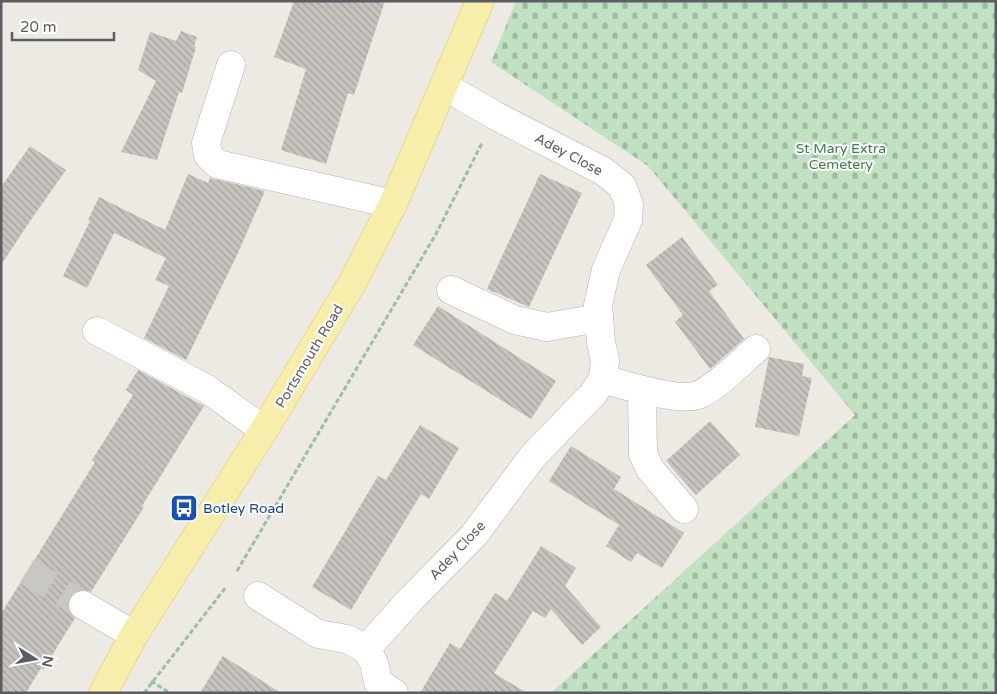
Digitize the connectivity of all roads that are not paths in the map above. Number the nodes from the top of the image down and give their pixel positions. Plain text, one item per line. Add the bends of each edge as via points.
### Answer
1 (480, 1) edge
2 (231, 65) dead end
3 (444, 86) junction
4 (393, 204) junction
5 (451, 290) dead end
6 (599, 318) junction
7 (96, 331) dead end
8 (756, 349) dead end
9 (603, 379) junction
10 (642, 390) junction
11 (264, 430) junction
12 (684, 509) dead end
13 (258, 596) dead end
14 (83, 605) tunnel mouth
15 (134, 636) junction
16 (366, 649) junction
17 (386, 688) edge
18 (102, 693) edge

1 - 3 main road, Portsmouth Road
2 - 4 street via 206,143 208,155 217,164
3 - 4 main road, Portsmouth Road
3 - 6 street, Adey Close via 603,171 622,186 629,204 628,220 606,270 598,305
4 - 11 main road, Portsmouth Road via 351,285
5 - 6 street via 515,320 547,327
6 - 9 street, Adey Close via 605,361
7 - 11 street via 207,389
8 - 10 street via 698,396
9 - 10 street
9 - 16 street, Adey Close via 593,394 533,456 474,535 412,596
10 - 12 street via 643,454 650,469
11 - 15 main road, Portsmouth Road
13 - 16 street via 318,634 347,640
14 - 15 street
15 - 18 main road, Portsmouth Road
16 - 17 street

